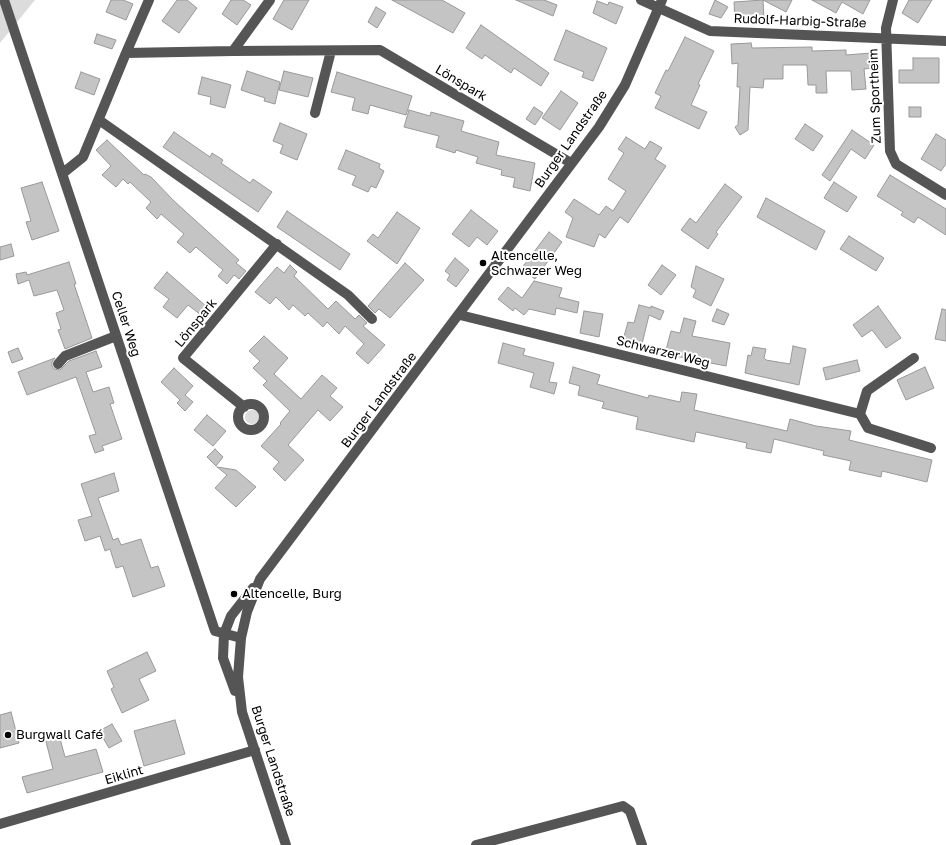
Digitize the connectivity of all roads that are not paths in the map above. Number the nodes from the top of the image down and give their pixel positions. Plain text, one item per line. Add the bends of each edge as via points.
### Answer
1 (4, 0) edge
2 (149, 0) edge
3 (270, 0) edge
4 (641, 0) edge
5 (893, 0) edge
6 (660, 4) edge
7 (886, 38) junction
8 (946, 40) edge
9 (233, 51) junction
10 (330, 51) junction
11 (126, 53) junction
12 (315, 113) dead end
13 (99, 120) junction
14 (571, 163) junction
15 (63, 173) junction
16 (946, 195) edge
17 (277, 244) junction
18 (460, 315) junction
19 (372, 319) dead end
20 (116, 336) junction
21 (914, 358) dead end
22 (58, 364) dead end
23 (244, 407) dead end
24 (860, 414) junction
25 (931, 448) dead end
26 (260, 579) junction
27 (224, 634) junction
28 (241, 638) junction
29 (242, 712) junction
30 (255, 750) junction
31 (0, 824) edge
32 (489, 843) edge
33 (286, 845) edge
34 (476, 845) edge
35 (642, 845) edge

1 - 15 street, Celler Weg
2 - 11 street
3 - 9 street
4 - 6 street, Rudolf-Harbig-Straße
5 - 7 street, Zum Sportheim
6 - 7 street, Rudolf-Harbig-Straße via 710,31
6 - 14 street, Burger Landstraße via 625,85 599,127
7 - 8 street, Rudolf-Harbig-Straße
7 - 16 street, Zum Sportheim via 890,151 896,164
9 - 10 street, Lönspark
9 - 11 street, Lönspark
10 - 12 street
10 - 14 street, Lönspark via 380,50
11 - 13 street
13 - 15 street via 83,157
13 - 17 street
14 - 18 street, Burger Landstraße
15 - 20 street, Celler Weg
17 - 19 street via 348,295
17 - 23 street, Lönspark via 183,358
18 - 24 street, Schwarzer Weg
18 - 26 street, Burger Landstraße
20 - 22 street via 65,356
20 - 27 street, Celler Weg via 215,631
21 - 24 street via 867,391
24 - 25 street via 868,428
26 - 27 street via 231,616
26 - 28 street, Burger Landstraße via 247,612
27 - 28 street
27 - 29 street via 223,658
28 - 29 street, Burger Landstraße via 238,677
29 - 30 street, Burger Landstraße
30 - 31 street, Eiklint
30 - 33 street, Burger Landstraße
32 - 34 street
32 - 35 street via 623,806 630,811

